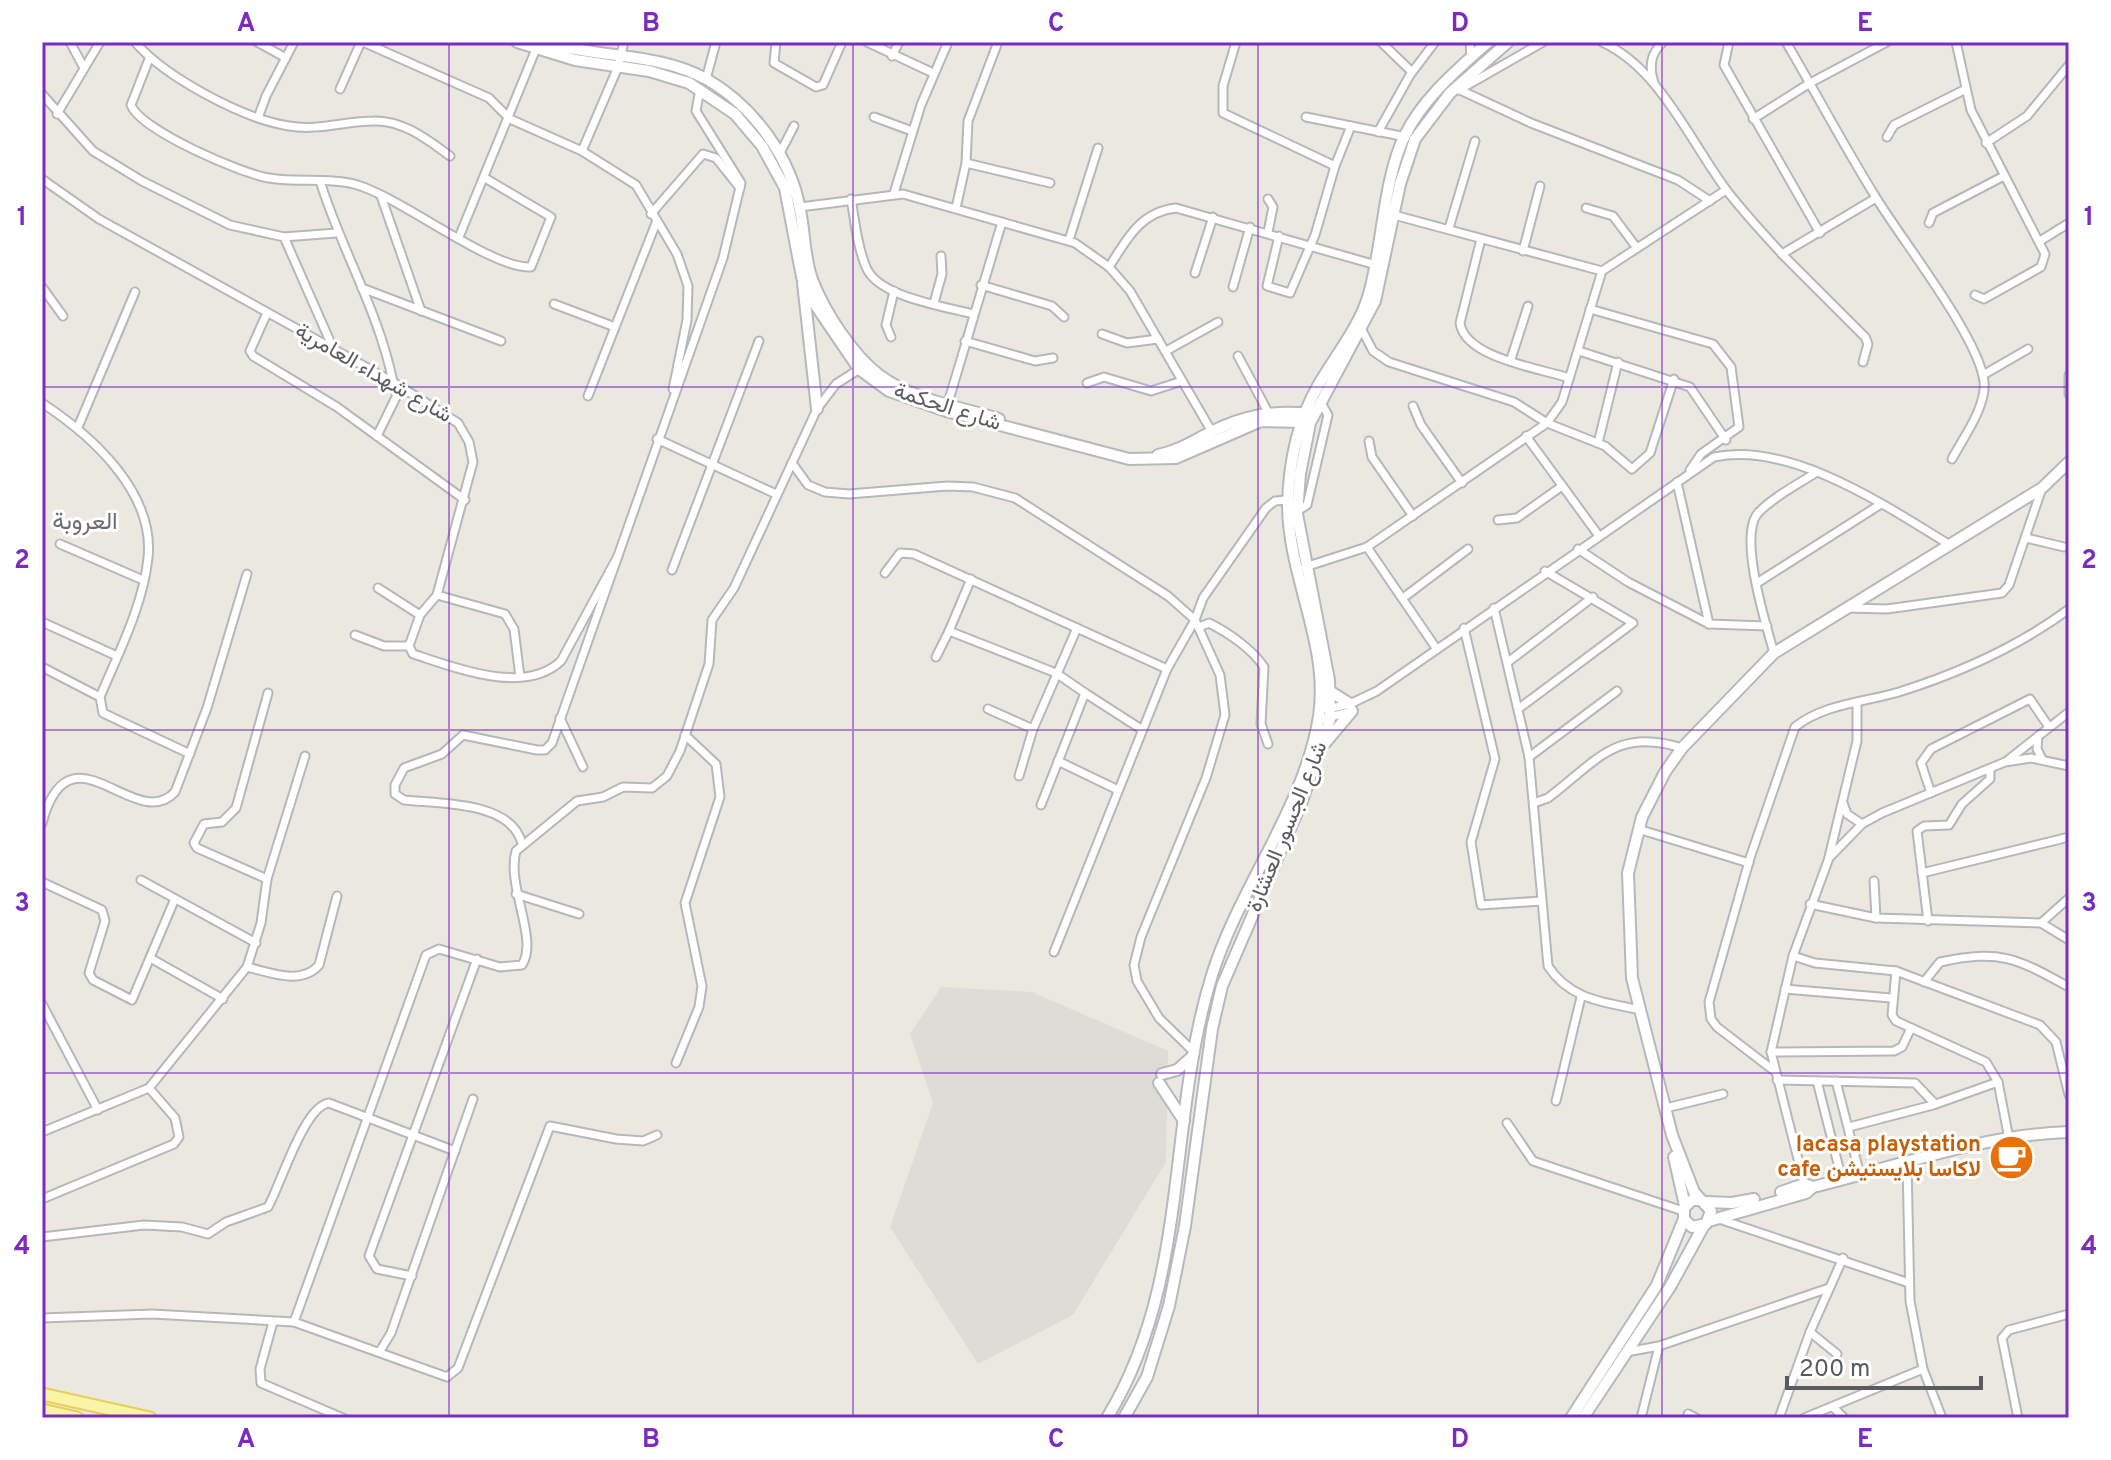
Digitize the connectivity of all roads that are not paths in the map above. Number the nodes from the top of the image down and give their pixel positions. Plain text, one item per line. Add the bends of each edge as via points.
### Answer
1 (70, 42) edge
2 (100, 42) edge
3 (135, 42) edge
4 (257, 42) edge
5 (294, 42) edge
6 (362, 42) edge
7 (517, 42) edge
8 (624, 42) edge
9 (716, 42) edge
10 (776, 42) edge
11 (842, 42) edge
12 (867, 42) edge
13 (899, 42) edge
14 (948, 42) edge
15 (998, 42) edge
16 (1236, 42) edge
17 (1381, 42) edge
18 (1435, 42) edge
19 (1470, 42) edge
20 (1488, 42) edge
21 (1508, 42) edge
22 (1543, 42) edge
23 (1602, 42) edge
24 (1663, 42) edge
25 (1729, 42) edge
26 (1786, 42) edge
27 (1887, 42) edge
28 (1956, 42) edge
29 (539, 46) edge
30 (1869, 46) edge
31 (892, 56) junction
32 (286, 58) junction
33 (1471, 58) junction
34 (149, 59) junction
35 (620, 62) junction
36 (2069, 65) edge
37 (84, 68) junction
38 (1412, 72) junction
39 (933, 73) junction
40 (1810, 83) junction
41 (703, 84) junction
42 (340, 89) dead end
43 (1656, 89) junction
44 (1964, 90) junction
45 (1455, 92) junction
46 (42, 94) edge
47 (57, 114) junction
48 (874, 117) dead end
49 (1306, 117) dead end
50 (258, 118) junction
51 (510, 119) junction
52 (1753, 119) junction
53 (794, 126) dead end
54 (1351, 126) junction
55 (912, 131) junction
56 (1378, 132) junction
57 (1887, 137) dead end
58 (1409, 138) junction
59 (1475, 141) dead end
60 (1986, 143) junction
61 (1098, 148) dead end
62 (582, 151) junction
63 (779, 155) junction
64 (450, 156) dead end
65 (966, 163) junction
66 (1335, 166) junction
67 (2002, 177) junction
68 (485, 178) junction
69 (42, 179) edge
70 (320, 181) junction
71 (1050, 183) dead end
72 (1540, 186) dead end
73 (740, 188) junction
74 (1726, 190) junction
75 (894, 193) junction
76 (381, 196) junction
77 (1876, 198) junction
78 (851, 199) junction
79 (1268, 199) dead end
80 (1710, 201) junction
81 (800, 207) junction
82 (956, 208) junction
83 (1586, 208) dead end
84 (651, 214) junction
85 (1394, 215) junction
86 (1213, 217) junction
87 (1002, 222) junction
88 (656, 223) junction
89 (1929, 223) dead end
90 (2069, 223) edge
91 (1250, 227) junction
92 (1449, 228) junction
93 (1268, 232) junction
94 (336, 233) junction
95 (1820, 233) junction
96 (1279, 236) junction
97 (284, 237) junction
98 (459, 237) junction
99 (1481, 239) junction
100 (1069, 240) junction
101 (2040, 241) junction
102 (1310, 245) junction
103 (1637, 248) junction
104 (1523, 251) junction
105 (1782, 254) junction
106 (941, 256) dead end
107 (1376, 265) junction
108 (1109, 267) junction
109 (1602, 271) junction
110 (1195, 273) dead end
111 (802, 277) junction
112 (981, 285) junction
113 (42, 287) edge
114 (1233, 287) dead end
115 (362, 288) junction
116 (894, 291) junction
117 (135, 292) dead end
118 (1975, 295) dead end
119 (934, 303) junction
120 (554, 304) dead end
121 (1528, 306) dead end
122 (1590, 309) junction
123 (421, 311) junction
124 (267, 313) junction
125 (973, 314) junction
126 (63, 316) dead end
127 (1064, 317) dead end
128 (1218, 322) dead end
129 (615, 327) junction
130 (1362, 330) junction
131 (1102, 334) dead end
132 (891, 337) dead end
133 (1158, 339) junction
134 (501, 341) dead end
135 (759, 341) dead end
136 (965, 341) junction
137 (2028, 349) dead end
138 (334, 350) junction
139 (1166, 351) junction
140 (1579, 351) junction
141 (1238, 356) dead end
142 (1053, 358) dead end
143 (1511, 359) junction
144 (1618, 362) junction
145 (1863, 362) dead end
146 (863, 367) junction
147 (1983, 375) junction
148 (2069, 375) edge
149 (1569, 378) junction
150 (1674, 379) junction
151 (1182, 381) junction
152 (393, 382) junction
153 (1087, 383) dead end
154 (401, 387) junction
155 (1316, 388) junction
156 (2069, 394) edge
157 (588, 396) dead end
158 (672, 399) junction
159 (1320, 401) junction
160 (42, 403) edge
161 (948, 403) junction
162 (1413, 406) dead end
163 (817, 409) junction
164 (1274, 414) junction
165 (1307, 418) junction
166 (1547, 423) junction
167 (78, 427) junction
168 (1212, 432) junction
169 (377, 436) junction
170 (1526, 436) junction
171 (1297, 438) junction
172 (657, 439) junction
173 (1726, 440) junction
174 (1369, 441) dead end
175 (1598, 443) junction
176 (1952, 459) dead end
177 (2069, 462) edge
178 (792, 463) junction
179 (715, 464) junction
180 (1689, 473) junction
181 (1815, 473) junction
182 (1677, 482) junction
183 (1462, 483) junction
184 (1562, 486) junction
185 (2042, 488) junction
186 (776, 494) junction
187 (465, 500) junction
188 (1288, 500) junction
189 (1881, 504) junction
190 (1297, 511) junction
191 (1413, 516) junction
192 (1498, 520) dead end
193 (1599, 536) junction
194 (2026, 538) junction
195 (60, 544) dead end
196 (1950, 545) junction
197 (1367, 547) junction
198 (2064, 547) dead end
199 (1468, 549) dead end
200 (1578, 549) junction
201 (619, 554) junction
202 (1305, 567) junction
203 (672, 570) dead end
204 (1545, 571) junction
205 (885, 573) dead end
206 (247, 574) dead end
207 (971, 579) junction
208 (143, 580) junction
209 (1757, 583) junction
210 (378, 588) dead end
211 (437, 595) junction
212 (1593, 597) junction
213 (1403, 598) junction
214 (1494, 608) junction
215 (1846, 608) junction
216 (2069, 609) edge
217 (420, 615) junction
218 (42, 622) edge
219 (1197, 624) junction
220 (1709, 624) junction
221 (1767, 626) junction
222 (1077, 628) junction
223 (1464, 628) junction
224 (949, 631) junction
225 (355, 635) dead end
226 (409, 646) junction
227 (1436, 648) junction
228 (1774, 653) junction
229 (117, 656) junction
230 (936, 657) dead end
231 (1508, 662) junction
232 (42, 667) edge
233 (1167, 669) junction
234 (1056, 673) junction
235 (520, 677) junction
236 (1617, 691) dead end
237 (1331, 692) junction
238 (268, 693) dead end
239 (1085, 693) junction
240 (100, 697) junction
241 (1857, 703) junction
242 (1351, 708) junction
243 (988, 709) dead end
244 (1518, 709) junction
245 (2069, 712) edge
246 (1324, 714) junction
247 (560, 718) junction
248 (2049, 727) junction
249 (1033, 729) junction
250 (1141, 729) junction
251 (685, 735) junction
252 (2038, 736) junction
253 (1268, 744) dead end
254 (1323, 745) junction
255 (1682, 748) junction
256 (190, 754) junction
257 (305, 756) dead end
258 (1529, 757) junction
259 (2042, 759) junction
260 (1058, 761) junction
261 (2005, 762) junction
262 (2069, 766) edge
263 (583, 767) dead end
264 (1990, 769) junction
265 (1019, 776) dead end
266 (1118, 790) junction
267 (1931, 793) junction
268 (1843, 802) junction
269 (1534, 803) junction
270 (1041, 805) dead end
271 (42, 823) edge
272 (1862, 824) junction
273 (1638, 829) junction
274 (2069, 837) edge
275 (522, 844) junction
276 (1829, 858) junction
277 (1749, 863) junction
278 (1922, 873) junction
279 (267, 879) junction
280 (141, 880) dead end
281 (1874, 881) dead end
282 (42, 882) edge
283 (516, 894) junction
284 (337, 896) dead end
285 (2069, 898) edge
286 (174, 901) junction
287 (1541, 901) junction
288 (1810, 904) junction
289 (579, 914) dead end
290 (1876, 918) junction
291 (1928, 921) junction
292 (2041, 923) junction
293 (2069, 940) edge
294 (256, 943) junction
295 (1054, 952) dead end
296 (1793, 956) junction
297 (152, 959) junction
298 (477, 959) junction
299 (247, 967) junction
300 (1896, 971) junction
301 (1924, 982) junction
302 (2069, 987) edge
303 (1785, 989) junction
304 (1581, 997) junction
305 (1891, 998) junction
306 (223, 999) junction
307 (42, 1004) edge
308 (1641, 1010) junction
309 (1911, 1028) junction
310 (1199, 1032) junction
311 (1177, 1037) junction
312 (1771, 1052) junction
313 (1195, 1054) junction
314 (676, 1063) dead end
315 (1773, 1070) junction
316 (1777, 1080) junction
317 (1817, 1081) junction
318 (1836, 1081) junction
319 (1998, 1082) junction
320 (1204, 1087) junction
321 (149, 1088) junction
322 (1190, 1089) junction
323 (1723, 1094) dead end
324 (2069, 1095) edge
325 (473, 1099) dead end
326 (1202, 1099) junction
327 (1556, 1101) dead end
328 (1935, 1104) junction
329 (1666, 1108) junction
330 (98, 1110) junction
331 (367, 1117) junction
332 (1185, 1122) junction
333 (1507, 1123) dead end
334 (1849, 1127) junction
335 (42, 1132) edge
336 (2069, 1132) edge
337 (412, 1135) junction
338 (657, 1135) dead end
339 (1672, 1135) junction
340 (2009, 1139) junction
341 (455, 1151) junction
342 (1907, 1163) junction
343 (1860, 1175) junction
344 (1842, 1180) junction
345 (1808, 1188) junction
346 (42, 1199) edge
347 (1704, 1201) junction
348 (1684, 1212) junction
349 (1710, 1222) junction
350 (42, 1237) edge
351 (1843, 1258) junction
352 (412, 1276) junction
353 (1909, 1283) junction
354 (1829, 1288) junction
355 (2069, 1314) edge
356 (42, 1318) edge
357 (273, 1322) junction
358 (294, 1322) junction
359 (1810, 1332) junction
360 (1659, 1346) junction
361 (380, 1351) junction
362 (1626, 1352) junction
363 (1837, 1354) dead end
364 (1923, 1369) junction
365 (42, 1394) edge
366 (1834, 1408) junction
367 (42, 1410) edge
368 (77, 1418) edge
369 (150, 1418) edge
370 (343, 1418) edge
371 (1107, 1418) edge
372 (1124, 1418) edge
373 (1571, 1418) edge
374 (1583, 1418) edge
375 (1641, 1418) edge
376 (1779, 1418) edge
377 (1804, 1418) edge
378 (1844, 1418) edge
379 (1942, 1418) edge
380 (2018, 1418) edge

1 - 37 street
2 - 37 street
3 - 34 street
4 - 32 street
5 - 32 street
6 - 42 street
6 - 51 street via 489,98
7 - 29 street, شارع الحكمة
8 - 35 street
9 - 41 street
10 - 11 street via 774,63 816,87 823,85
12 - 31 street
13 - 31 street
14 - 39 street
15 - 65 street via 968,121
16 - 66 street via 1223,86 1223,113
17 - 38 street
18 - 38 street
19 - 33 street
20 - 33 street, شارع الجسور العشارة
21 - 45 street, شارع الجسور العشارة
22 - 45 street
23 - 43 street via 1633,61
24 - 43 street via 1651,65
25 - 52 street via 1724,65
26 - 40 street
27 - 30 street
28 - 44 street
29 - 35 street, شارع الحكمة
29 - 51 street
30 - 40 street
31 - 39 street
32 - 50 street
33 - 58 street, شارع الجسور العشارة via 1430,98
34 - 50 street
34 - 70 street via 131,105 154,127 254,176
35 - 41 street, شارع الحكمة via 662,64
35 - 62 street
36 - 60 street via 2027,116
37 - 47 street
38 - 56 street
39 - 55 street
40 - 52 street
40 - 77 street
41 - 63 street, شارع الحكمة via 747,112
41 - 73 street via 696,111 736,172
41 - 111 street, شارع الحكمة via 735,114 785,188
43 - 74 street
44 - 57 street via 1892,126
44 - 60 street
45 - 58 street, شارع الجسور العشارة
45 - 80 street via 1678,180
46 - 47 street
47 - 97 street via 93,151 142,181 230,225
48 - 55 street
49 - 54 street
50 - 64 street via 319,128 384,121 416,132
51 - 62 street
51 - 68 street
52 - 95 street
53 - 63 street
54 - 56 street
54 - 66 street
55 - 75 street
56 - 58 street
58 - 85 street, شارع الجسور العشارة
58 - 107 street, شارع الجسور العشارة
59 - 92 street
60 - 67 street
61 - 100 street
62 - 84 street via 636,185
63 - 81 street, شارع الحكمة
65 - 71 street
65 - 82 street
66 - 102 street
67 - 89 street via 1933,213
67 - 101 street
68 - 98 street
68 - 98 street via 551,217 535,263 527,268 513,264
69 - 124 street, شارع شهداء العامرية via 99,219
70 - 76 street via 354,184
70 - 94 street
72 - 104 street
73 - 84 street via 716,158 703,154
73 - 158 street via 723,258
74 - 80 street
74 - 105 street
75 - 78 street
75 - 82 street
76 - 98 street
76 - 123 street
77 - 95 street
77 - 147 street via 1953,316
78 - 81 street
78 - 116 street via 865,266 875,282
79 - 93 street via 1273,207
80 - 103 street
81 - 146 street, شارع الحكمة via 813,282
82 - 87 street
83 - 103 street via 1613,216
84 - 88 street
85 - 92 street
85 - 130 street, شارع الجسور العشارة via 1379,288
86 - 91 street
86 - 108 street via 1176,208 1153,214 1133,230
86 - 110 street
87 - 100 street
87 - 112 street
88 - 129 street
88 - 158 street via 677,254 688,286
90 - 101 street
91 - 93 street
91 - 114 street
92 - 99 street
93 - 96 street
94 - 97 street
94 - 115 street
95 - 105 street
96 - 102 street
96 - 102 street via 1267,285 1273,289 1292,291
97 - 138 street
99 - 104 street
99 - 143 street via 1461,330 1474,347
100 - 108 street
101 - 118 street via 2045,254 2041,267 1984,299
102 - 107 street
103 - 109 street
104 - 109 street
105 - 145 street via 1865,337
106 - 119 street
107 - 155 street, شارع الجسور العشارة via 1364,308
108 - 133 street
109 - 122 street
111 - 146 street, شارع الحكمة via 814,303
111 - 163 street
112 - 125 street
112 - 127 street via 1052,306
113 - 126 street
115 - 123 street
115 - 152 street
116 - 119 street
116 - 132 street via 886,325
117 - 167 street
119 - 125 street
120 - 129 street
121 - 143 street
122 - 140 street
122 - 173 street via 1713,344 1731,367 1740,418 1736,433
123 - 134 street
124 - 138 street, شارع شهداء العامرية
124 - 169 street via 250,351 253,356
125 - 136 street
128 - 139 street
129 - 157 street
130 - 159 street, شارع الجسور العشارة
130 - 166 street via 1373,351 1389,362 1514,402
131 - 133 street via 1127,343
133 - 139 street
135 - 179 street
136 - 142 street via 1035,361
136 - 161 street
137 - 147 street
138 - 152 street, شارع شهداء العامرية
139 - 151 street
140 - 144 street
140 - 149 street
141 - 164 street
143 - 149 street
144 - 150 street
144 - 175 street
146 - 161 street, شارع الحكمة
146 - 163 street via 836,384
146 - 164 street, شارع الحكمة via 889,391 931,406 1129,459 1176,458
147 - 176 street via 1981,401
148 - 156 street
149 - 166 street
150 - 173 street via 1700,397
150 - 175 street via 1646,459 1632,469
151 - 153 street via 1151,391 1104,377
151 - 168 street
152 - 154 street, شارع شهداء العامرية
154 - 169 street
154 - 187 street, شارع شهداء العامرية via 463,431 473,462
155 - 164 street via 1300,403
155 - 165 street, شارع الجسور العشارة
158 - 172 street
159 - 165 street, شارع الجسور العشارة
159 - 190 street via 1328,415 1307,505
160 - 167 street
161 - 168 street, شارع الحكمة via 1135,455 1175,451
162 - 183 street
163 - 178 street
164 - 165 street, شارع الحكمة
164 - 168 street, شارع الحكمة
164 - 171 street
165 - 171 street, شارع الجسور العشارة
165 - 190 street, شارع الجسور العشارة
166 - 170 street
166 - 175 street
167 - 208 street via 117,471 138,510 148,543
169 - 187 street
170 - 183 street
170 - 184 street
171 - 188 street, شارع الجسور العشارة
172 - 179 street
172 - 201 street
173 - 180 street via 1701,454
174 - 191 street via 1372,457
177 - 185 street
178 - 186 street
178 - 219 street via 808,485 825,492 960,487 1015,498 1168,596
179 - 186 street
179 - 203 street
180 - 181 street via 1714,457 1739,453 1781,459
180 - 182 street
181 - 189 street
181 - 209 street via 1753,521
182 - 193 street
182 - 220 street
183 - 191 street
184 - 192 street via 1517,518
184 - 193 street
185 - 194 street
185 - 196 street
186 - 251 street via 734,588 712,620 709,664
187 - 211 street, شارع شهداء العامرية
188 - 219 street via 1266,508 1210,587
188 - 246 street, شارع الجسور العشارة
189 - 196 street
189 - 209 street
190 - 202 street, شارع الجسور العشارة
191 - 197 street
193 - 200 street
194 - 198 street
194 - 215 street via 2002,593 1914,606
195 - 208 street
196 - 215 street
197 - 202 street
197 - 213 street
199 - 213 street
200 - 204 street
200 - 220 street
201 - 235 street via 561,661 546,672
201 - 247 street
202 - 237 street, شارع الجسور العشارة
204 - 212 street
204 - 214 street
205 - 207 street via 894,557 906,552
206 - 256 street
207 - 222 street
207 - 224 street
208 - 229 street
209 - 221 street
210 - 217 street
211 - 217 street, شارع شهداء العامرية
211 - 235 street via 505,614 514,629
212 - 231 street
212 - 244 street via 1632,625
213 - 227 street
214 - 223 street
214 - 231 street
215 - 228 street
216 - 241 street via 1991,656
217 - 226 street, شارع شهداء العامرية
218 - 229 street
219 - 233 street
219 - 253 street via 1209,623 1223,631 1264,667 1261,724
219 - 311 street via 1220,675 1225,715 1134,965 1140,988
220 - 221 street
221 - 228 street
222 - 233 street
222 - 234 street
223 - 227 street
223 - 287 street via 1495,759 1471,842 1481,905
224 - 230 street
224 - 234 street
225 - 226 street via 384,646
226 - 235 street via 413,654 447,664
227 - 242 street
228 - 255 street
229 - 240 street
231 - 244 street
232 - 240 street
233 - 250 street
234 - 239 street
234 - 249 street
236 - 258 street
237 - 242 street
237 - 246 street, شارع الجسور العشارة
238 - 279 street via 236,808 222,822 204,824 194,843
239 - 250 street
239 - 260 street
240 - 256 street via 103,713
241 - 268 street via 1859,728
241 - 277 street via 1819,713 1795,727
242 - 246 street
242 - 254 street
243 - 249 street
244 - 258 street
245 - 248 street
246 - 254 street, شارع الجسور العشارة
246 - 310 street, شارع الجسور العشارة via 1285,814 1216,963
247 - 263 street
247 - 275 street via 545,750 463,735 442,754 404,768 395,785 395,794 404,800 502,817 519,833
248 - 252 street
248 - 267 street via 2030,699 1931,749 1921,763
249 - 265 street
250 - 266 street
251 - 275 street via 659,784 623,787 577,801
251 - 314 street via 716,764 720,797 685,903 702,986
252 - 259 street
252 - 261 street
254 - 320 street, شارع الجسور العشارة via 1222,986
255 - 269 street via 1653,739 1624,743
255 - 273 street
256 - 271 street via 169,799 154,802 68,780 53,791
257 - 279 street
258 - 269 street
259 - 261 street
259 - 262 street
260 - 266 street
260 - 270 street
261 - 264 street
264 - 267 street
264 - 278 street via 1990,779 1962,804 1949,825 1917,831
266 - 295 street
267 - 272 street
268 - 272 street via 1847,814
268 - 276 street
269 - 287 street
272 - 276 street
273 - 277 street
273 - 308 street via 1628,873 1629,948
274 - 278 street
275 - 283 street via 513,863
276 - 288 street
277 - 315 street via 1708,1010 1723,1033
278 - 291 street
279 - 294 street
280 - 286 street
281 - 290 street
282 - 297 street via 102,910 105,921 89,973 93,980 132,1000
283 - 289 street
283 - 298 street via 527,943 524,963 514,969
284 - 299 street via 314,971 294,976
285 - 292 street
286 - 294 street
286 - 297 street
287 - 304 street via 1548,966 1559,982
288 - 290 street
288 - 296 street
290 - 291 street
291 - 292 street
292 - 293 street
294 - 299 street
296 - 300 street
296 - 303 street
297 - 306 street
298 - 331 street via 439,949 426,955
298 - 337 street
299 - 306 street
300 - 301 street
300 - 305 street
301 - 302 street via 1940,962 1994,954
301 - 324 street via 2046,1029 2056,1042
303 - 305 street
303 - 312 street
304 - 308 street
304 - 327 street
305 - 309 street via 1892,1015
306 - 321 street
307 - 330 street
308 - 329 street
309 - 312 street via 1902,1047 1894,1051
309 - 319 street via 1979,1056
310 - 311 street
310 - 313 street, شارع الجسور العشارة
311 - 313 street
312 - 315 street
313 - 322 street, شارع الجسور العشارة
313 - 332 street via 1161,1078
315 - 316 street
316 - 317 street
316 - 345 street
317 - 318 street
317 - 344 street
318 - 328 street via 1915,1083
318 - 334 street
319 - 328 street
319 - 340 street
320 - 322 street
320 - 326 street, شارع الجسور العشارة
321 - 330 street
321 - 346 street via 175,1118 179,1137 174,1144
322 - 326 street
322 - 332 street, شارع الجسور العشارة
323 - 329 street
325 - 341 street
326 - 372 street, شارع الجسور العشارة via 1169,1306 1147,1377
328 - 334 street
329 - 339 street
330 - 335 street
331 - 337 street
331 - 350 street via 321,1104 309,1117 268,1207 208,1234 144,1225
331 - 358 street
332 - 371 street, شارع الجسور العشارة via 1154,1315 1138,1360
333 - 348 street via 1533,1161
334 - 343 street
336 - 340 street
337 - 341 street
337 - 352 street via 369,1256 377,1269
338 - 361 street via 643,1141 616,1139 550,1126 458,1368 447,1377 437,1375
339 - 347 street via 1687,1176
339 - 348 street
340 - 342 street
341 - 352 street
342 - 343 street
342 - 353 street
343 - 344 street
344 - 345 street
345 - 347 street via 1732,1203
345 - 349 street
347 - 348 street via 1692,1200
347 - 349 street
348 - 349 street via 1692,1227
348 - 373 street via 1657,1285
349 - 351 street
349 - 362 street
351 - 353 street
351 - 354 street
352 - 361 street
353 - 364 street
354 - 359 street
354 - 360 street
355 - 380 street via 2009,1330 2002,1338
356 - 357 street via 152,1314
357 - 358 street
357 - 370 street via 261,1383
358 - 361 street
359 - 363 street
359 - 376 street
360 - 362 street
360 - 375 street
362 - 374 street
364 - 366 street
364 - 379 street
365 - 369 main road
366 - 377 street
366 - 378 street
367 - 368 main road

